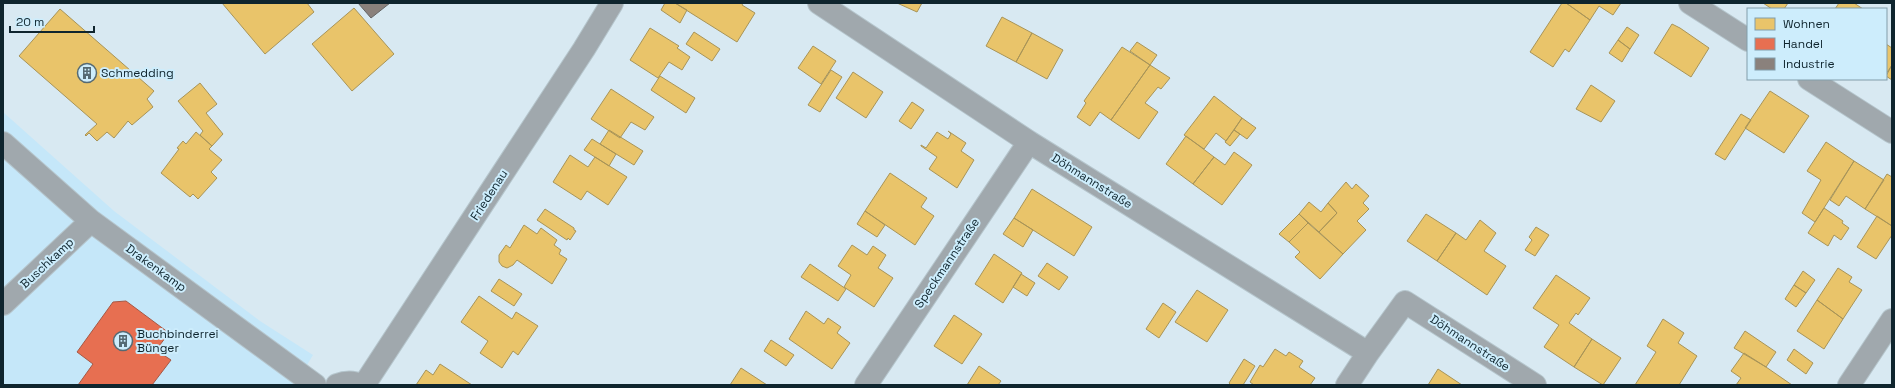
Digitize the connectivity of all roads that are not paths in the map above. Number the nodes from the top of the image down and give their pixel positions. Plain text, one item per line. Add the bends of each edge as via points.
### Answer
1 (612, 3) edge
2 (819, 3) edge
3 (1690, 3) edge
4 (1747, 39) edge
5 (1811, 80) edge
6 (1892, 132) edge
7 (1029, 142) junction
8 (3, 143) edge
9 (91, 221) junction
10 (3, 304) edge
11 (1892, 320) edge
12 (1368, 353) junction
13 (315, 385) edge
14 (337, 385) edge
15 (360, 385) edge
16 (364, 385) edge
17 (866, 385) edge
18 (1347, 385) edge
19 (1535, 385) edge
20 (1849, 385) edge

1 - 16 street, Friedenau
2 - 7 street, Döhmannstraße
3 - 4 street
5 - 6 street
7 - 12 street, Döhmannstraße
7 - 17 street, Speckmannstraße
8 - 9 street, Drakenkamp
9 - 10 street, Buschkamp
9 - 13 street, Drakenkamp
11 - 20 street
12 - 18 street
12 - 19 street, Döhmannstraße via 1406,302
14 - 15 street via 354,382

